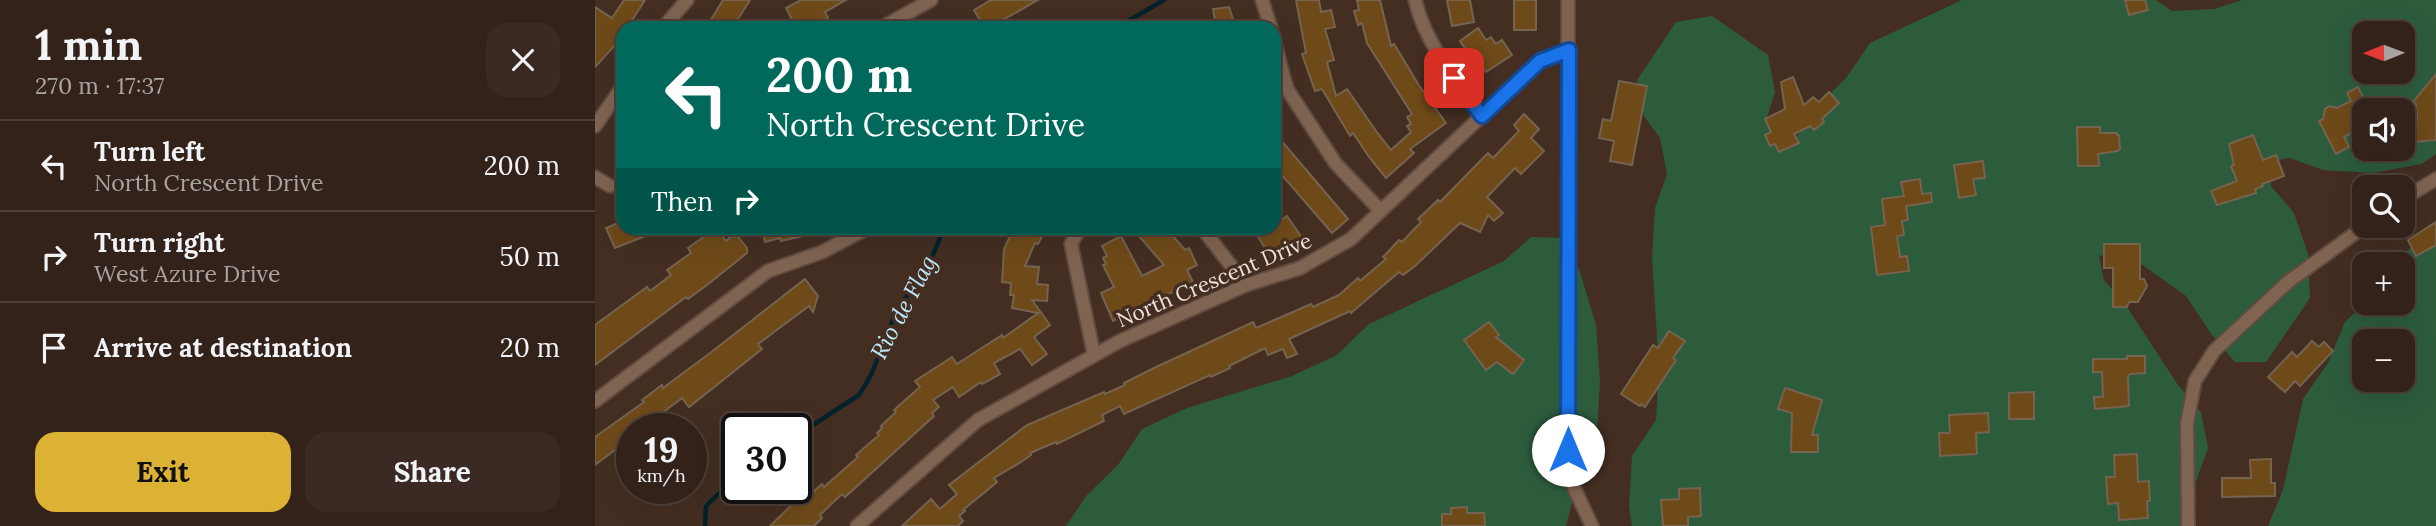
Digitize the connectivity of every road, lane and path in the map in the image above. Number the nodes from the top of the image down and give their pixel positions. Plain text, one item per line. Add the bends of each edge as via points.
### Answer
1 (687, 0) edge
2 (932, 0) edge
3 (1262, 0) edge
4 (1415, 0) edge
5 (1568, 0) edge
6 (669, 21) edge
7 (894, 21) edge
8 (1269, 21) edge
9 (1569, 50) junction
10 (1281, 66) edge
11 (616, 96) edge
12 (1482, 116) junction
13 (595, 126) edge
14 (595, 177) edge
15 (2436, 179) edge
16 (610, 186) dead end
17 (2415, 192) edge
18 (1380, 210) junction
19 (855, 235) edge
20 (1076, 235) edge
21 (1207, 235) edge
22 (2352, 235) edge
23 (1246, 285) junction
24 (1094, 355) junction
25 (595, 401) edge
26 (857, 526) edge
27 (1592, 526) edge
28 (2187, 526) edge

1 - 6 street
2 - 7 street
3 - 8 street
4 - 12 street via 1428,37
5 - 9 street
9 - 12 street, North Crescent Drive via 1540,61
9 - 27 street via 1568,475
10 - 18 street via 1287,89 1336,164
11 - 13 street
12 - 18 street, North Crescent Drive
14 - 16 street
15 - 17 street
18 - 23 street, North Crescent Drive via 1351,239 1300,268
19 - 25 street via 768,271
20 - 24 street via 1071,244
21 - 23 street
22 - 28 street via 2288,282 2214,351 2195,381 2187,423
23 - 24 street, North Crescent Drive
24 - 26 street, North Crescent Drive via 978,420

